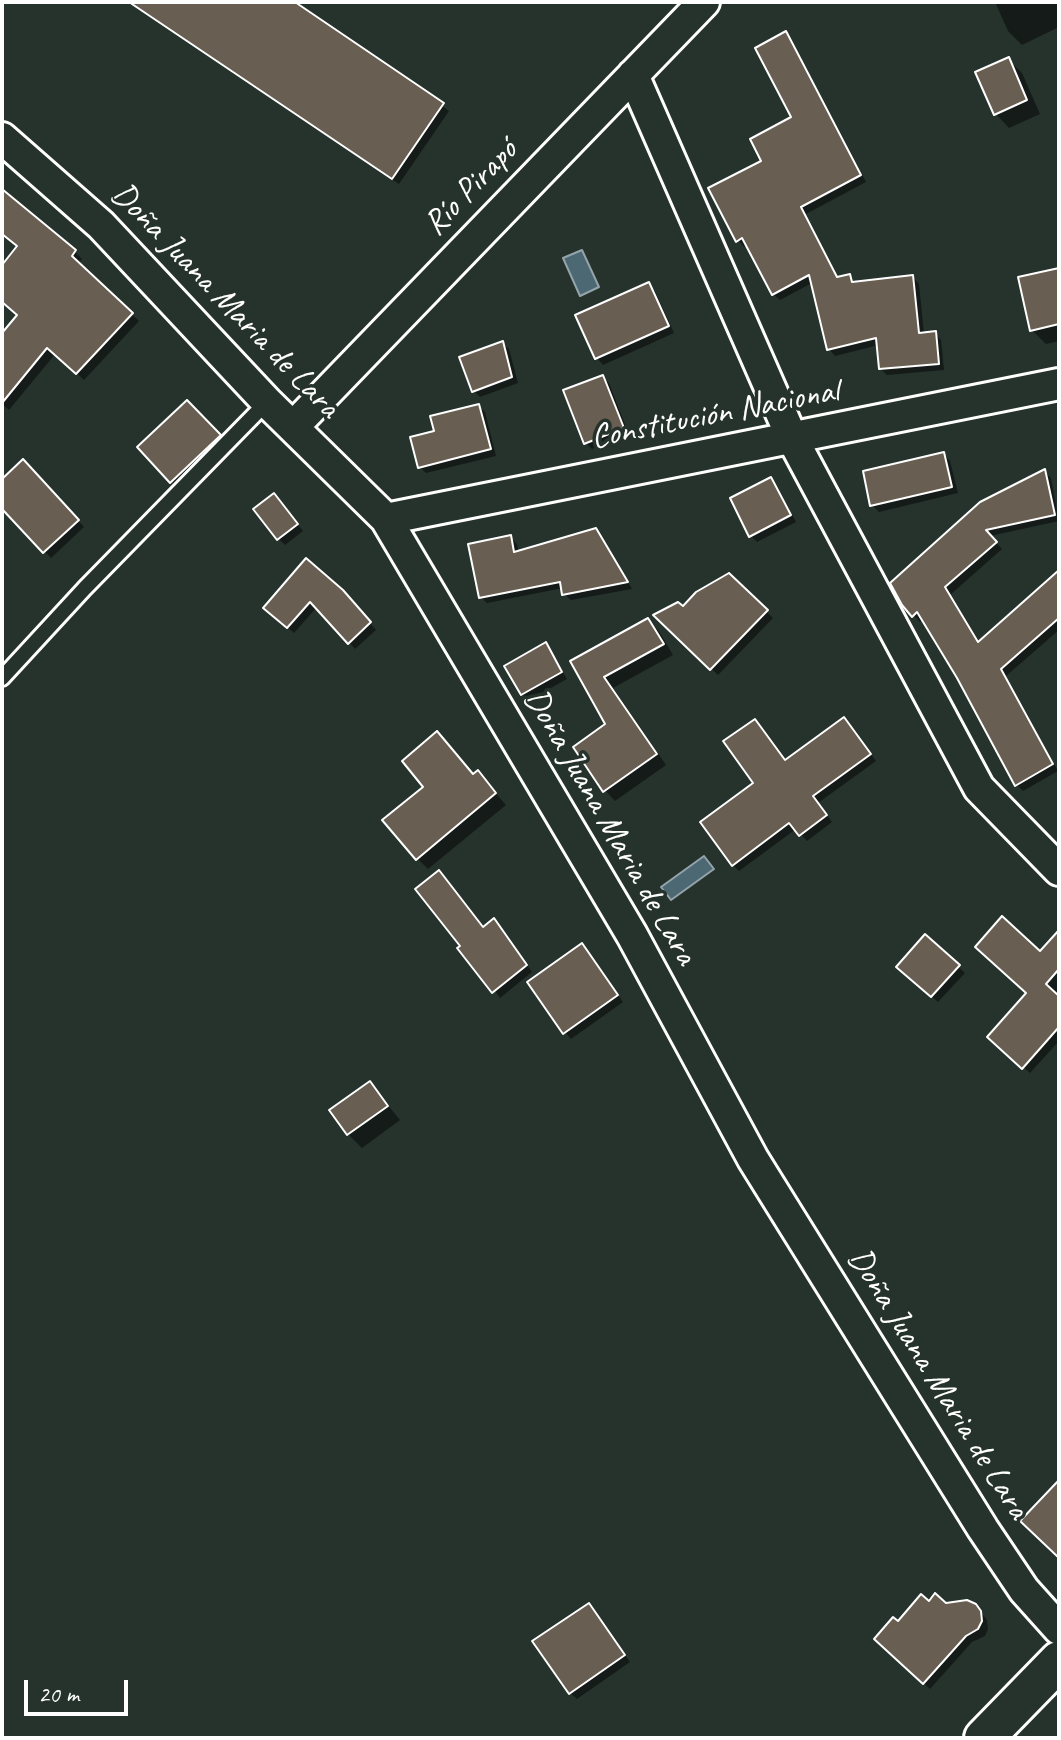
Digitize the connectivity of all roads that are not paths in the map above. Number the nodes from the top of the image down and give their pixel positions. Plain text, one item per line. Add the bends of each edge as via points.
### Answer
1 (704, 2) edge
2 (633, 75) junction
3 (2, 138) edge
4 (1059, 384) edge
5 (267, 402) junction
6 (293, 427) junction
7 (792, 438) junction
8 (386, 519) junction
9 (2, 678) edge
10 (1059, 870) edge
11 (1059, 1629) edge
12 (1059, 1661) edge
13 (984, 1738) edge

1 - 2 street, Río Pirapó
2 - 6 street, Río Pirapó
2 - 7 street
3 - 5 street, Doña Juana Maria de Lara via 101,225
4 - 7 street, Constitución Nacional
5 - 6 street, Doña Juana Maria de Lara
5 - 9 lane
6 - 8 street, Doña Juana Maria de Lara
7 - 8 street, Constitución Nacional
7 - 10 street via 979,788
8 - 11 street, Doña Juana Maria de Lara via 632,935 753,1159 983,1529 1024,1590
12 - 13 street

